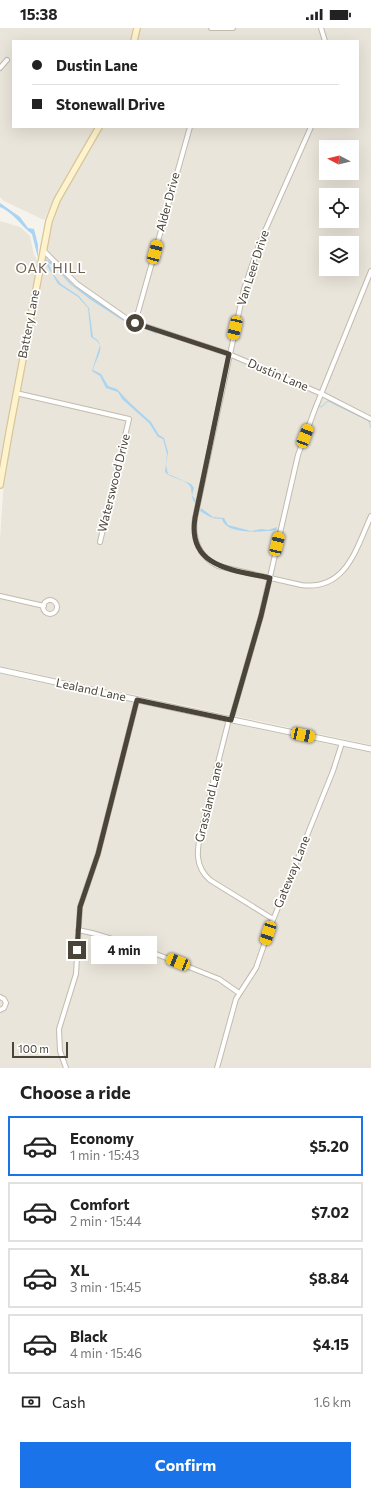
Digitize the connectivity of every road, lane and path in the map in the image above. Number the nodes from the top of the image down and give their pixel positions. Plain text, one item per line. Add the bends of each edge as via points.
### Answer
1 (136, 28) edge
2 (211, 28) edge
3 (233, 28) edge
4 (321, 28) edge
5 (134, 40) edge
6 (325, 40) edge
7 (7, 60) dead end
8 (0, 68) edge
9 (98, 128) edge
10 (190, 128) edge
11 (311, 128) edge
12 (43, 250) junction
13 (371, 271) edge
14 (135, 323) junction
15 (229, 354) junction
16 (16, 393) junction
17 (322, 394) junction
18 (371, 419) edge
19 (0, 484) edge
20 (371, 516) edge
21 (100, 542) dead end
22 (270, 578) junction
23 (0, 596) edge
24 (44, 606) dead end
25 (0, 670) edge
26 (137, 700) junction
27 (230, 719) junction
28 (342, 743) junction
29 (371, 749) edge
30 (273, 919) junction
31 (78, 930) junction
32 (239, 993) junction
33 (0, 997) edge
34 (0, 1010) edge
35 (66, 1068) edge
36 (217, 1068) edge

1 - 5 main road
2 - 3 street
4 - 6 street
7 - 8 street
9 - 12 main road, Battery Lane via 55,205
10 - 14 street, Alder Drive
11 - 15 street, Van Leer Drive via 254,257
12 - 14 street, Dustin Lane via 77,284 112,310
12 - 16 main road, Battery Lane
13 - 17 street, Grassland Lane
14 - 15 street, Dustin Lane
15 - 17 street, Dustin Lane
15 - 22 street, Van Leer Drive via 195,518 194,535 202,553 215,564
16 - 19 main road, Battery Lane
16 - 21 street, Waterswood Drive via 129,420
17 - 18 street, Dustin Lane
17 - 22 street, Grassland Lane via 298,455
20 - 22 street, Van Leer Drive via 350,563 336,578 313,586
22 - 27 street, Grassland Lane
23 - 24 street
25 - 26 street, Lealand Lane
26 - 27 street, Lealand Lane
26 - 31 street via 98,854 81,902
27 - 28 street, Lealand Lane
27 - 30 street, Grassland Lane via 201,831 198,860 203,873 210,880
28 - 29 street, Lealand Lane
28 - 30 street, Gateway Lane via 336,764
30 - 32 street, Gateway Lane via 255,971
31 - 32 street via 92,932 164,957 219,979
31 - 35 street via 76,974 59,1029 60,1051
32 - 36 street, Gateway Lane
33 - 34 street via 6,1004

